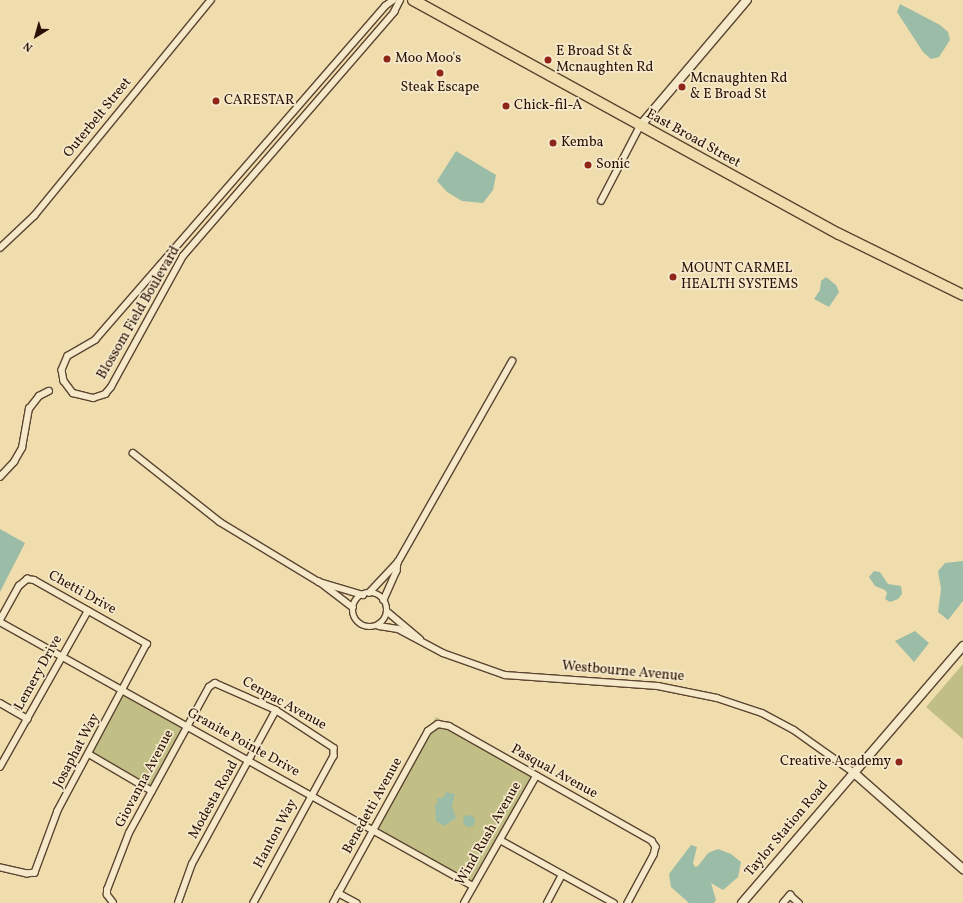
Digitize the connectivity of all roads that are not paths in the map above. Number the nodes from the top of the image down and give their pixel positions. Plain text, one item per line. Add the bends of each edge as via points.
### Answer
1 (211, 0) edge
2 (394, 0) edge
3 (400, 0) edge
4 (413, 0) edge
5 (747, 0) edge
6 (640, 126) junction
7 (601, 201) dead end
8 (0, 248) edge
9 (963, 295) edge
10 (512, 361) dead end
11 (49, 391) dead end
12 (133, 453) dead end
13 (0, 477) edge
14 (398, 562) junction
15 (319, 582) junction
16 (366, 594) junction
17 (384, 600) junction
18 (353, 608) junction
19 (88, 611) junction
20 (388, 612) junction
21 (0, 621) edge
22 (379, 626) junction
23 (422, 640) junction
24 (147, 644) joint
25 (963, 646) edge
26 (62, 656) junction
27 (213, 683) joint
28 (123, 691) junction
29 (0, 703) edge
30 (276, 710) junction
31 (28, 719) junction
32 (438, 724) joint
33 (187, 726) junction
34 (89, 754) junction
35 (334, 756) joint
36 (249, 760) junction
37 (0, 767) edge
38 (853, 772) junction
39 (536, 776) junction
40 (152, 791) junction
41 (311, 794) junction
42 (374, 830) junction
43 (500, 840) junction
44 (0, 868) edge
45 (963, 869) edge
46 (562, 875) junction
47 (473, 886) junction
48 (338, 893) junction
49 (113, 903) edge
50 (178, 903) edge
51 (254, 903) edge
52 (333, 903) edge
53 (357, 903) edge
54 (464, 903) edge
55 (547, 903) edge
56 (614, 903) edge
57 (628, 903) edge
58 (742, 903) edge
59 (783, 903) edge
60 (799, 903) edge

1 - 8 street, Outerbelt Street via 34,216
2 - 3 street, Blossom Field Boulevard via 386,6 96,340 68,356 62,370 64,381 73,393 93,398 105,394 110,388 183,256 394,12
4 - 6 highway, East Broad Street
5 - 6 main road
6 - 7 street
6 - 9 highway, East Broad Street via 845,238
10 - 14 street
11 - 13 street via 39,396 29,409 22,448 14,462
12 - 15 street via 220,522
14 - 16 street
14 - 17 street via 397,571
15 - 16 street
15 - 18 street
16 - 17 street
16 - 18 street
17 - 20 street
18 - 22 street via 355,618 363,626
19 - 21 street, Chetti Drive via 28,579 19,586
19 - 24 street, Chetti Drive
19 - 26 street, Lemery Drive
20 - 22 street
20 - 23 street, Westbourne Avenue
21 - 26 street, Granite Pointe Drive
22 - 23 street, Westbourne Avenue via 398,630
23 - 38 street, Westbourne Avenue via 450,656 505,675 658,686 717,698 762,713 794,730
24 - 28 street, Josaphat Way
25 - 38 main road, Taylor Station Road
26 - 28 street, Granite Pointe Drive
26 - 31 street, Lemery Drive
27 - 30 street, Cenpac Avenue via 220,683
27 - 33 street, Giovanna Avenue
28 - 33 street, Granite Pointe Drive
28 - 34 street, Josaphat Way
29 - 31 street
30 - 35 street, Cenpac Avenue via 331,744
30 - 36 street, Modesta Road
31 - 37 street, Lemery Drive
32 - 39 street, Pasqual Avenue via 449,726
32 - 42 street, Benedetti Avenue via 428,731
33 - 36 street, Granite Pointe Drive
33 - 40 street, Giovanna Avenue
34 - 40 street
34 - 44 street, Josaphat Way via 58,811 35,873 27,874
35 - 41 street, Hanton Way
36 - 41 street, Granite Pointe Drive
36 - 50 street, Modesta Road via 192,864
38 - 45 main road, Westbourne Avenue
38 - 58 main road, Taylor Station Road
39 - 43 street, Wind Rush Avenue
39 - 57 street, Pasqual Avenue via 645,836 656,847
40 - 49 street, Giovanna Avenue via 129,833 107,890 107,895
41 - 42 street, Granite Pointe Drive
41 - 51 street, Hanton Way
42 - 47 street, Granite Pointe Drive
42 - 48 street, Benedetti Avenue
43 - 46 street
43 - 47 street, Wind Rush Avenue
46 - 55 street
46 - 56 street
47 - 54 street, Wind Rush Avenue
48 - 52 street, Benedetti Avenue
48 - 53 street
59 - 60 street via 790,895

